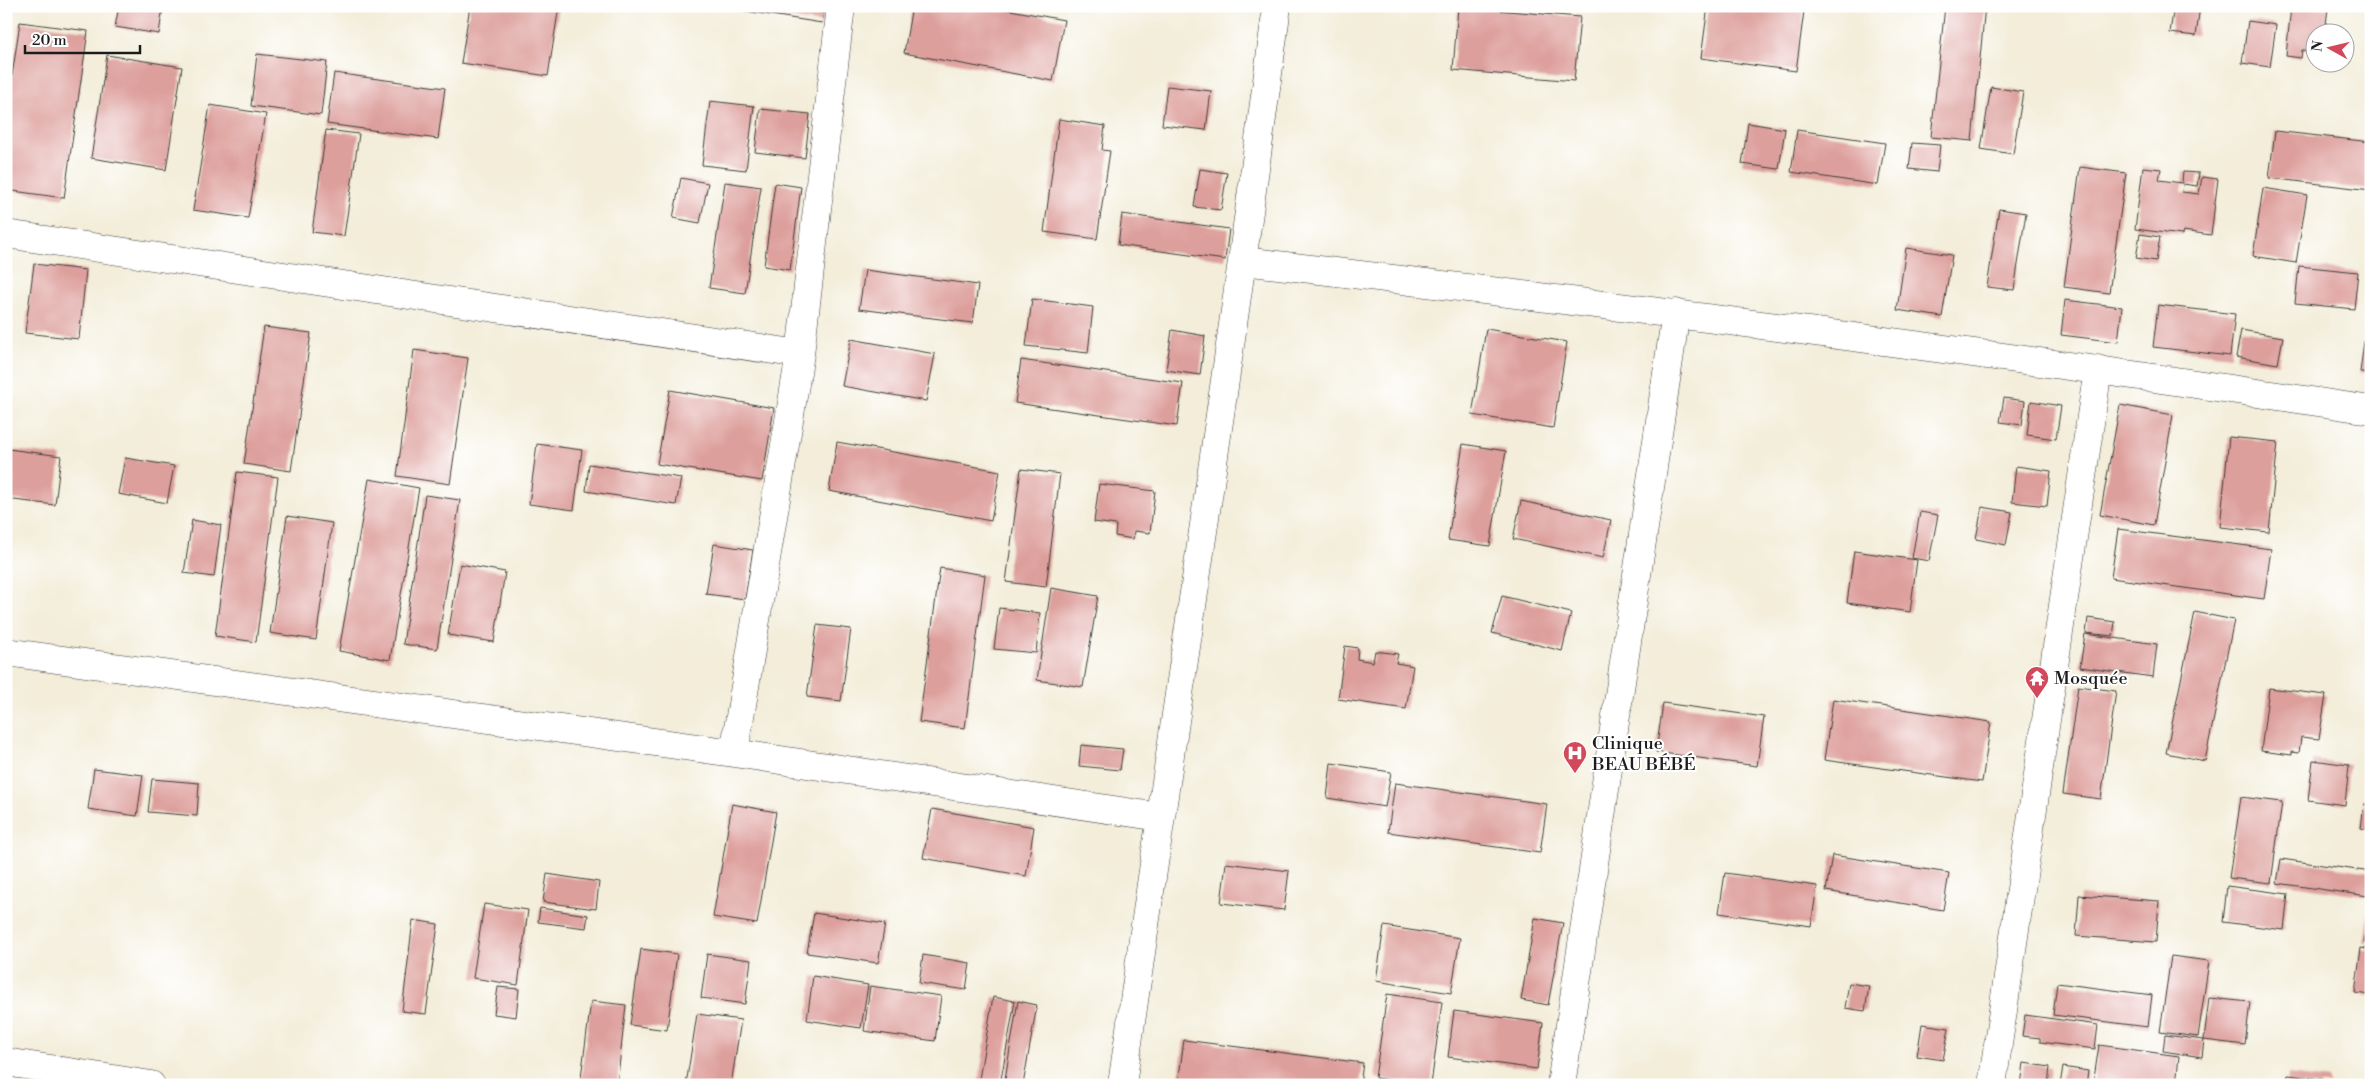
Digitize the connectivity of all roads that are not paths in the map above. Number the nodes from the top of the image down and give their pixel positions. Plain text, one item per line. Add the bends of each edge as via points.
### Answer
1 (841, 6) edge
2 (1277, 6) edge
3 (6, 234) edge
4 (1244, 261) junction
5 (1676, 313) junction
6 (800, 354) junction
7 (2098, 369) junction
8 (2371, 410) edge
9 (6, 652) edge
10 (734, 753) junction
11 (1160, 817) junction
12 (6, 1062) edge
13 (151, 1085) edge
14 (1122, 1085) edge
15 (1561, 1085) edge
16 (1992, 1085) edge

1 - 6 street
2 - 4 street
3 - 6 street
4 - 5 street
4 - 11 street
5 - 7 street
5 - 15 street
6 - 10 street
7 - 8 street
7 - 16 street
9 - 10 street
10 - 11 street
11 - 14 street
12 - 13 street

